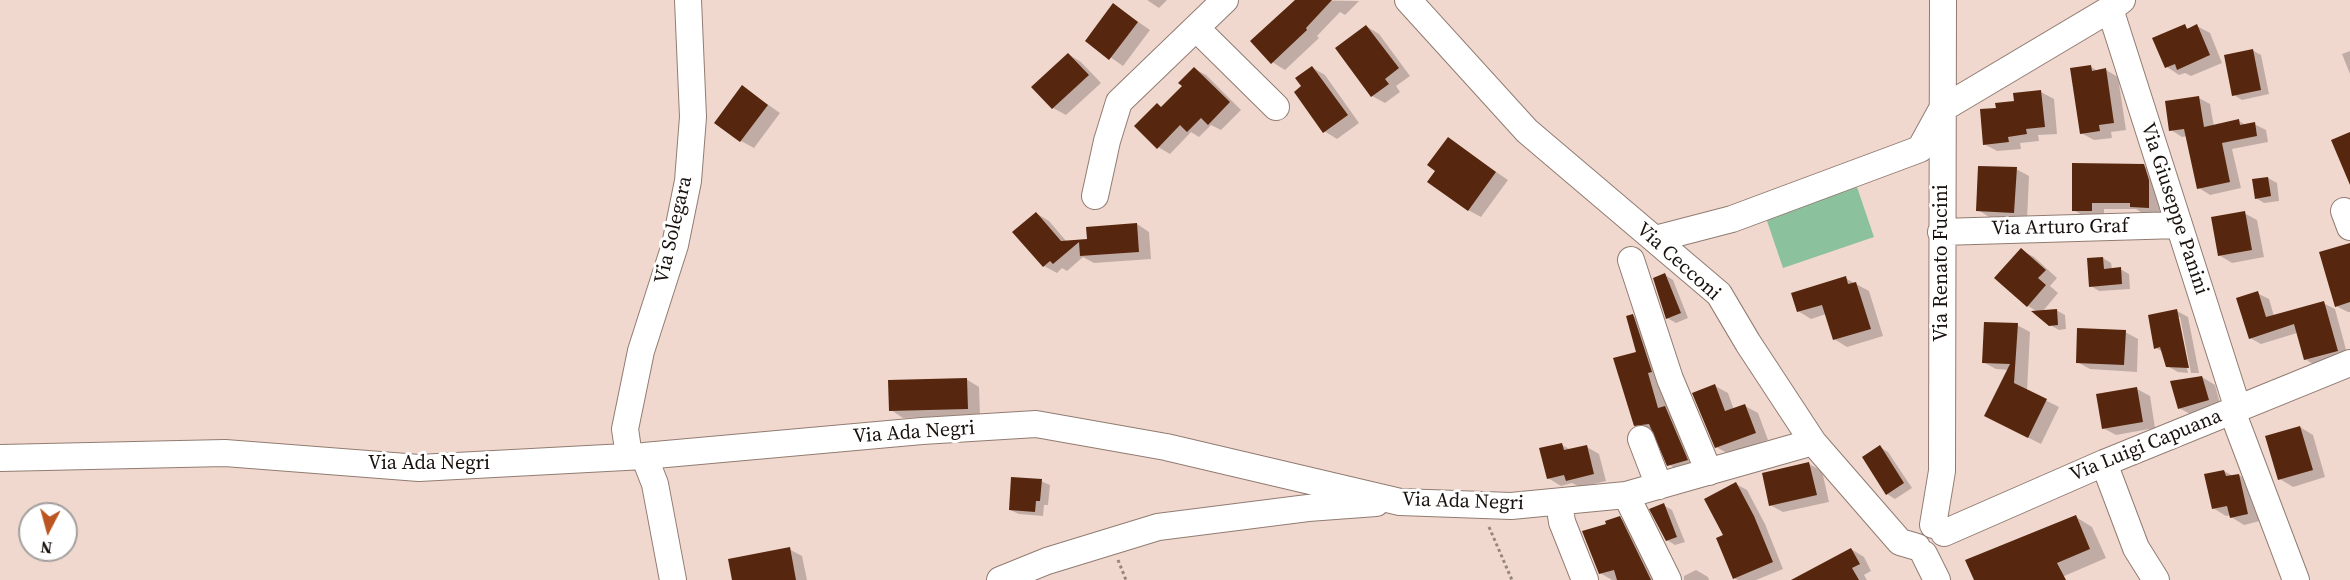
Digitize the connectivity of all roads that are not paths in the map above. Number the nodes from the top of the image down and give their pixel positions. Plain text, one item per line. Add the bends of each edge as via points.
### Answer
1 (688, 0) edge
2 (1225, 0) edge
3 (1408, 0) edge
4 (1943, 0) edge
5 (2116, 5) edge
6 (1196, 28) junction
7 (1276, 107) dead end
8 (1942, 109) junction
9 (1095, 196) dead end
10 (2179, 225) junction
11 (1941, 231) junction
12 (1655, 239) junction
13 (1631, 260) dead end
14 (2350, 363) edge
15 (2235, 410) junction
16 (1641, 439) dead end
17 (1813, 442) junction
18 (637, 456) junction
19 (0, 458) edge
20 (2104, 463) junction
21 (1709, 472) junction
22 (1659, 486) junction
23 (1626, 495) junction
24 (1400, 502) junction
25 (1558, 502) junction
26 (1938, 529) junction
27 (1921, 550) junction
28 (669, 575) edge
29 (1000, 580) edge
30 (1585, 580) edge
31 (1668, 580) edge
32 (1937, 580) edge
33 (2156, 580) edge
34 (2296, 580) edge

1 - 18 street, Via Solegara via 693,117 688,181 675,246 641,351 625,429
2 - 6 street
3 - 12 street, Via Cecconi via 1527,131
4 - 8 street, Via Renato Fucini
5 - 8 street
5 - 10 street, Via Giuseppe Panini
6 - 7 street
6 - 9 street via 1119,102
8 - 11 street, Via Renato Fucini
8 - 12 street via 1920,149 1732,219
10 - 11 street, Via Arturo Graf
10 - 15 street, Via Giuseppe Panini
11 - 26 street, Via Renato Fucini via 1942,471
12 - 17 street, Via Cecconi via 1719,294
13 - 21 street via 1670,379
14 - 15 street, Via Luigi Capuana
15 - 20 street, Via Luigi Capuana
15 - 34 street, Via Giuseppe Panini
16 - 22 street
17 - 21 street, Via Ada Negri
17 - 27 street, Via Cecconi via 1900,542
18 - 19 street, Via Ada Negri via 419,468 225,453
18 - 24 street, Via Ada Negri via 922,430 1036,424 1166,447
18 - 28 street, Via Solegara via 655,484
20 - 26 street, Via Luigi Capuana
20 - 33 street via 2136,548
21 - 22 street, Via Ada Negri
22 - 23 street, Via Ada Negri
23 - 25 street, Via Ada Negri
23 - 31 street
24 - 25 street, Via Ada Negri via 1511,506
24 - 29 street via 1308,508 1158,527 1047,561
25 - 30 street
26 - 27 street via 1920,529 1915,538
27 - 32 street

